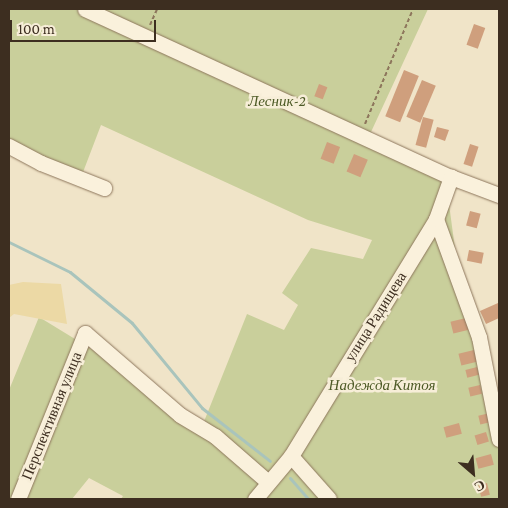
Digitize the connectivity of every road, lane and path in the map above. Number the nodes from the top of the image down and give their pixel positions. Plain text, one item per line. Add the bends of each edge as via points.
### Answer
1 (85, 9) edge
2 (157, 9) edge
3 (413, 9) edge
4 (145, 34) junction
5 (362, 133) junction
6 (9, 146) edge
7 (451, 177) junction
8 (104, 188) dead end
9 (499, 195) edge
10 (436, 219) junction
11 (496, 398) edge
12 (499, 439) edge
13 (291, 456) junction
14 (268, 482) junction
15 (18, 499) edge
16 (255, 499) edge
17 (329, 499) edge

1 - 4 street
2 - 4 path
3 - 5 path
4 - 5 street
5 - 7 street
6 - 8 street via 41,163
7 - 9 street
7 - 10 street, улица Радищева
10 - 11 street via 479,337
10 - 13 street, улица Радищева
11 - 12 street
13 - 14 street, улица Радищева
13 - 17 street
14 - 15 street, Перспективная улица via 215,436 180,415 85,332
14 - 16 street, улица Радищева

